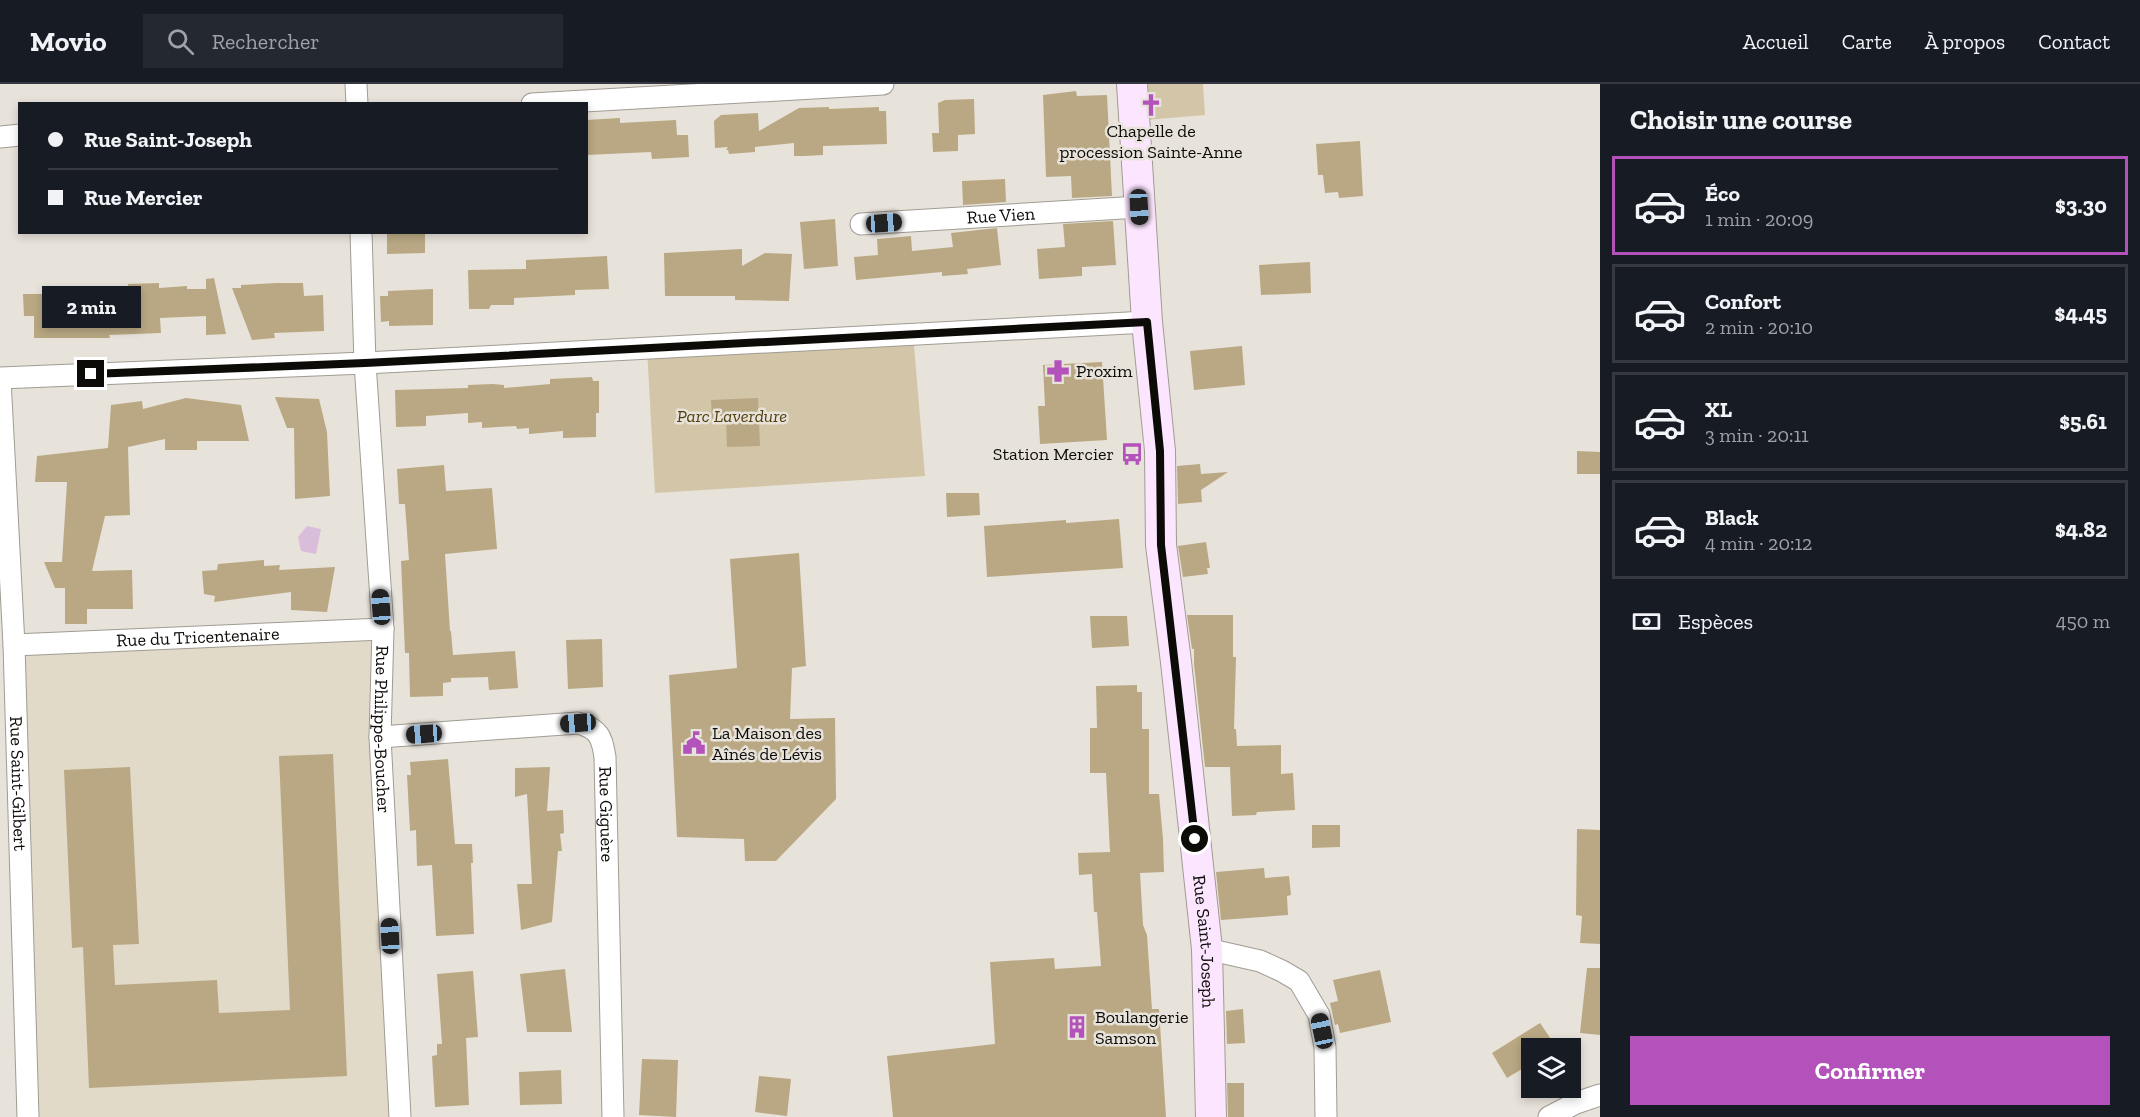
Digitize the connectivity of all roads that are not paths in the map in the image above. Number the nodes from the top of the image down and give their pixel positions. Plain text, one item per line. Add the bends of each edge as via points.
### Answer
1 (356, 84) edge
2 (883, 84) edge
3 (1132, 84) edge
4 (357, 102) edge
5 (567, 102) edge
6 (18, 135) edge
7 (0, 137) edge
8 (1139, 207) junction
9 (861, 224) dead end
10 (361, 234) edge
11 (1147, 322) junction
12 (365, 363) junction
13 (0, 379) edge
14 (383, 629) junction
15 (14, 645) junction
16 (380, 737) junction
17 (1207, 949) junction
18 (1600, 1095) edge
19 (28, 1117) edge
20 (400, 1117) edge
21 (613, 1117) edge
22 (1211, 1117) edge
23 (1326, 1117) edge
24 (1548, 1117) edge

1 - 4 street
2 - 5 street
3 - 8 street, Rue Saint-Joseph
6 - 7 street
8 - 9 street, Rue Vien
8 - 11 street, Rue Saint-Joseph
10 - 12 street, Rue Philippe-Boucher
11 - 12 street
11 - 17 street, Rue Saint-Joseph via 1160,451 1161,545
12 - 13 street
12 - 14 street, Rue Philippe-Boucher
13 - 15 street, Rue Saint-Gilbert
14 - 15 street, Rue du Tricentenaire
14 - 16 street, Rue Philippe-Boucher
15 - 19 street, Rue Saint-Gilbert
16 - 20 street, Rue Philippe-Boucher
16 - 21 street, Rue Giguère via 578,723 590,727 602,739
17 - 22 street, Rue Saint-Joseph
17 - 23 street via 1260,961 1299,981 1318,1015 1325,1047
18 - 24 street

